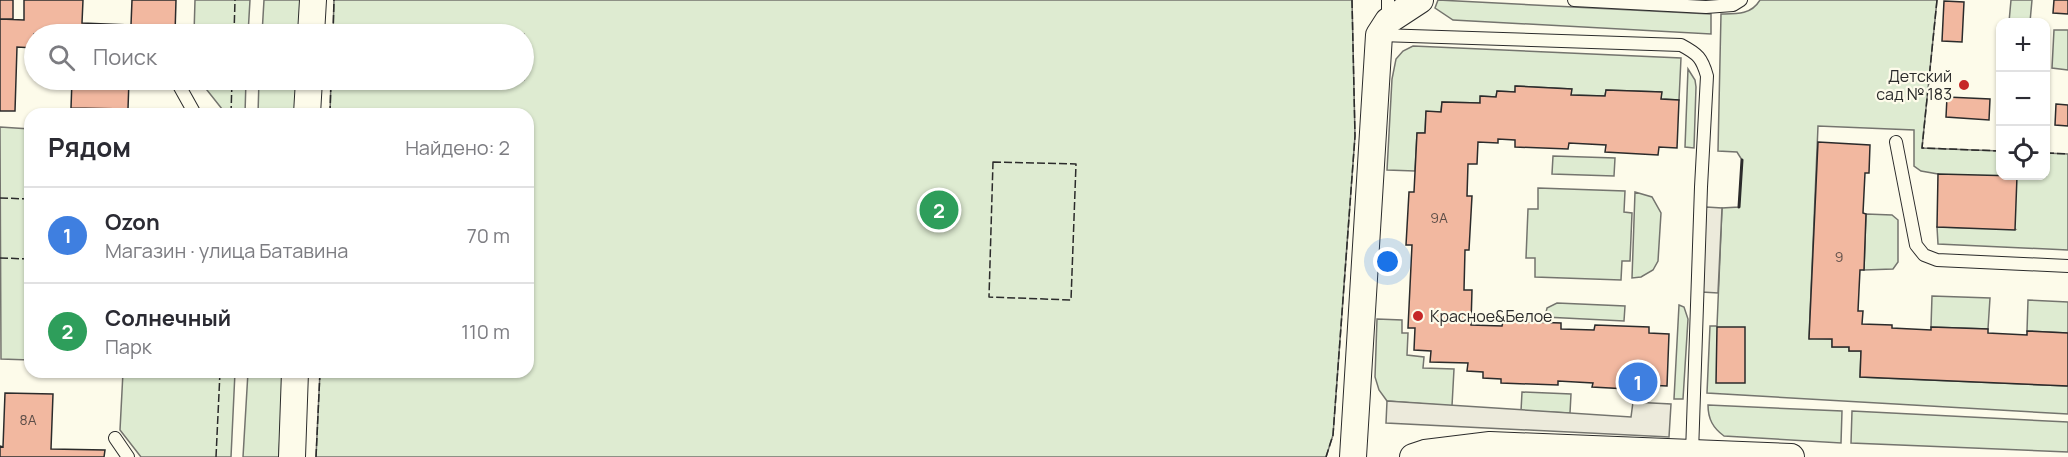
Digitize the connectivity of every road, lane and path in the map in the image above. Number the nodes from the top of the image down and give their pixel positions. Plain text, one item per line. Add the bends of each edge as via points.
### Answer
1 (313, 0) edge
2 (1420, 0) edge
3 (1574, 0) edge
4 (1741, 0) edge
5 (1385, 18) edge
6 (312, 24) edge
7 (182, 90) edge
8 (308, 90) edge
9 (192, 108) edge
10 (307, 108) edge
11 (1896, 142) dead end
12 (2068, 266) edge
13 (295, 378) edge
14 (116, 438) dead end
15 (1692, 453) junction
16 (1606, 454) edge
17 (129, 457) edge
18 (292, 457) edge
19 (1353, 457) edge
20 (1413, 457) edge
21 (1791, 457) edge

1 - 6 street
2 - 5 street
3 - 4 lane via 1706,7 1733,5
5 - 15 lane via 1681,45 1703,61 1707,76
5 - 19 street
7 - 9 lane
8 - 10 street
11 - 12 lane via 1916,245 1924,255 1937,260
13 - 18 street
14 - 17 lane
15 - 16 street
15 - 21 street
16 - 20 street via 1490,445

